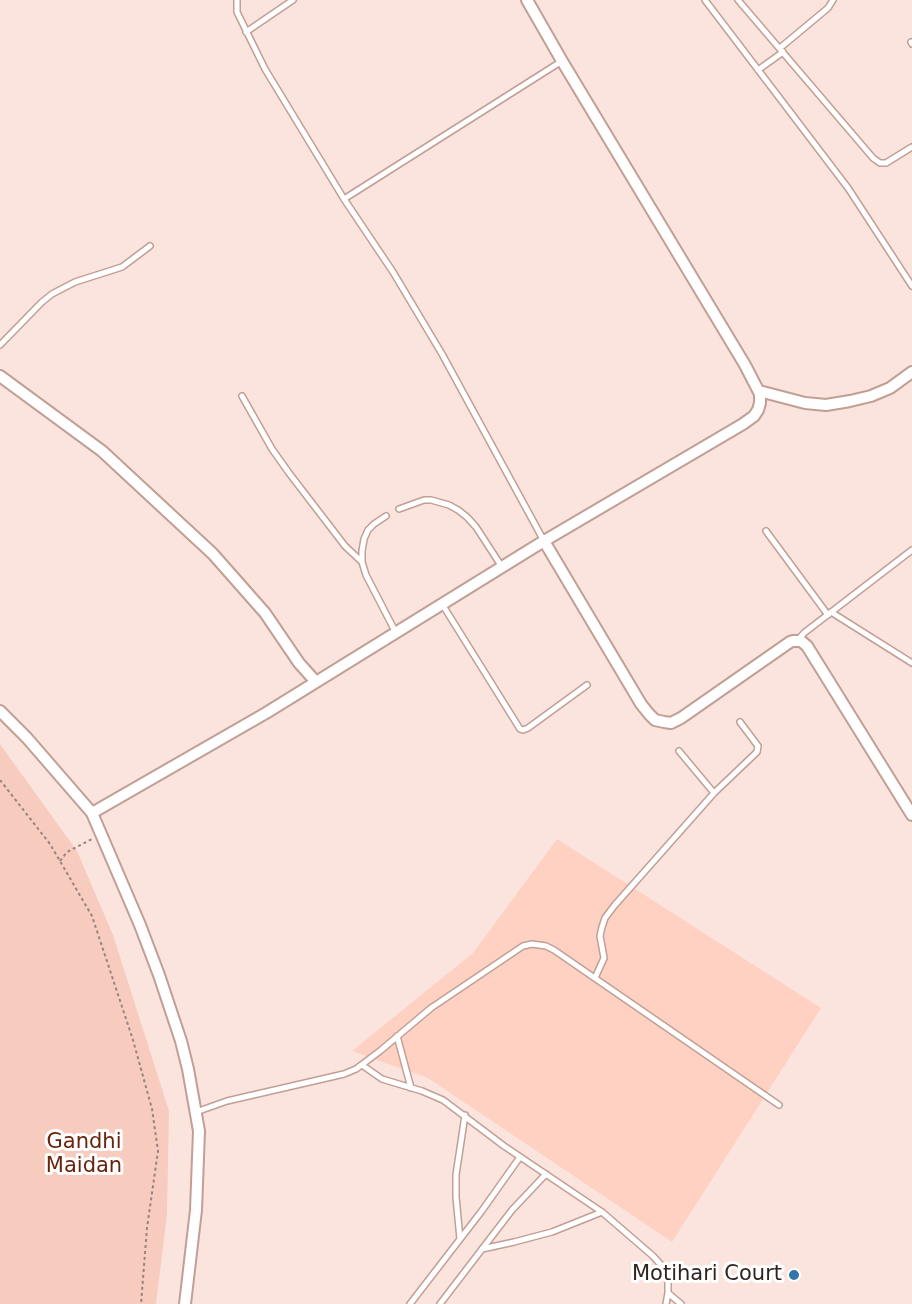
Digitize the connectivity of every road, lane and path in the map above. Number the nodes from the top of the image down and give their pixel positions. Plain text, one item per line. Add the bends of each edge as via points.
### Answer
1 (237, 0) edge
2 (293, 0) edge
3 (527, 0) edge
4 (705, 0) edge
5 (738, 0) edge
6 (833, 0) edge
7 (246, 33) junction
8 (782, 50) junction
9 (562, 61) junction
10 (758, 70) junction
11 (912, 147) edge
12 (344, 199) junction
13 (150, 246) dead end
14 (912, 286) edge
15 (0, 345) edge
16 (912, 372) edge
17 (0, 376) edge
18 (759, 391) junction
19 (242, 396) dead end
20 (399, 509) dead end
21 (386, 516) dead end
22 (766, 531) dead end
23 (544, 541) junction
24 (912, 550) edge
25 (362, 562) junction
26 (502, 567) junction
27 (442, 604) junction
28 (829, 613) junction
29 (396, 633) junction
30 (798, 640) junction
31 (912, 663) edge
32 (316, 682) junction
33 (587, 685) dead end
34 (0, 711) edge
35 (740, 722) dead end
36 (679, 750) dead end
37 (0, 780) edge
38 (714, 793) junction
39 (92, 813) junction
40 (912, 815) edge
41 (101, 834) junction
42 (60, 861) junction
43 (595, 978) junction
44 (397, 1036) junction
45 (362, 1065) junction
46 (411, 1088) junction
47 (779, 1105) dead end
48 (196, 1112) junction
49 (465, 1115) junction
50 (520, 1157) junction
51 (546, 1174) junction
52 (602, 1212) junction
53 (460, 1239) junction
54 (482, 1250) junction
55 (668, 1293) junction
56 (141, 1304) edge
57 (185, 1304) edge
58 (410, 1304) edge
59 (440, 1304) edge
60 (666, 1304) edge
61 (681, 1304) edge

1 - 7 lane via 237,12
2 - 7 lane
3 - 9 street
4 - 10 lane
5 - 8 lane
6 - 8 lane
7 - 12 lane
8 - 10 lane
8 - 11 lane via 877,161 886,163
9 - 12 lane
9 - 18 street
10 - 14 lane via 848,188
12 - 23 lane via 436,344
13 - 15 lane via 122,267 52,294
16 - 18 street via 871,396 826,405
17 - 32 street via 102,451 213,555 265,613
18 - 23 street via 760,403 754,416
19 - 25 lane via 289,473
20 - 26 lane via 431,500 458,510 476,527
21 - 25 lane via 368,530
22 - 28 lane
23 - 26 street
23 - 30 street via 641,704 655,720 671,723 681,718
24 - 28 lane
25 - 29 lane
26 - 27 street
27 - 29 street
27 - 33 lane via 519,729 528,728
28 - 30 lane
28 - 31 lane
29 - 32 street
30 - 40 street via 807,646
32 - 39 street
34 - 39 street
35 - 38 lane via 758,750
36 - 38 lane
37 - 42 path
38 - 43 lane via 605,918 600,936 604,958
39 - 41 street
41 - 42 path via 68,852
41 - 48 street via 159,975 183,1050
42 - 56 path via 92,916 152,1109 158,1151
43 - 44 lane via 546,946 523,946 431,1008
43 - 47 lane
44 - 45 lane
44 - 46 lane
45 - 46 lane via 382,1079
45 - 48 lane via 344,1074
46 - 49 lane via 443,1100
48 - 57 street via 196,1210
49 - 50 lane
49 - 53 lane via 456,1174
50 - 51 lane
50 - 53 lane
51 - 52 lane
51 - 54 lane
52 - 54 lane via 552,1232
52 - 55 lane via 662,1266
53 - 58 lane
54 - 59 lane
55 - 60 lane
55 - 61 lane

